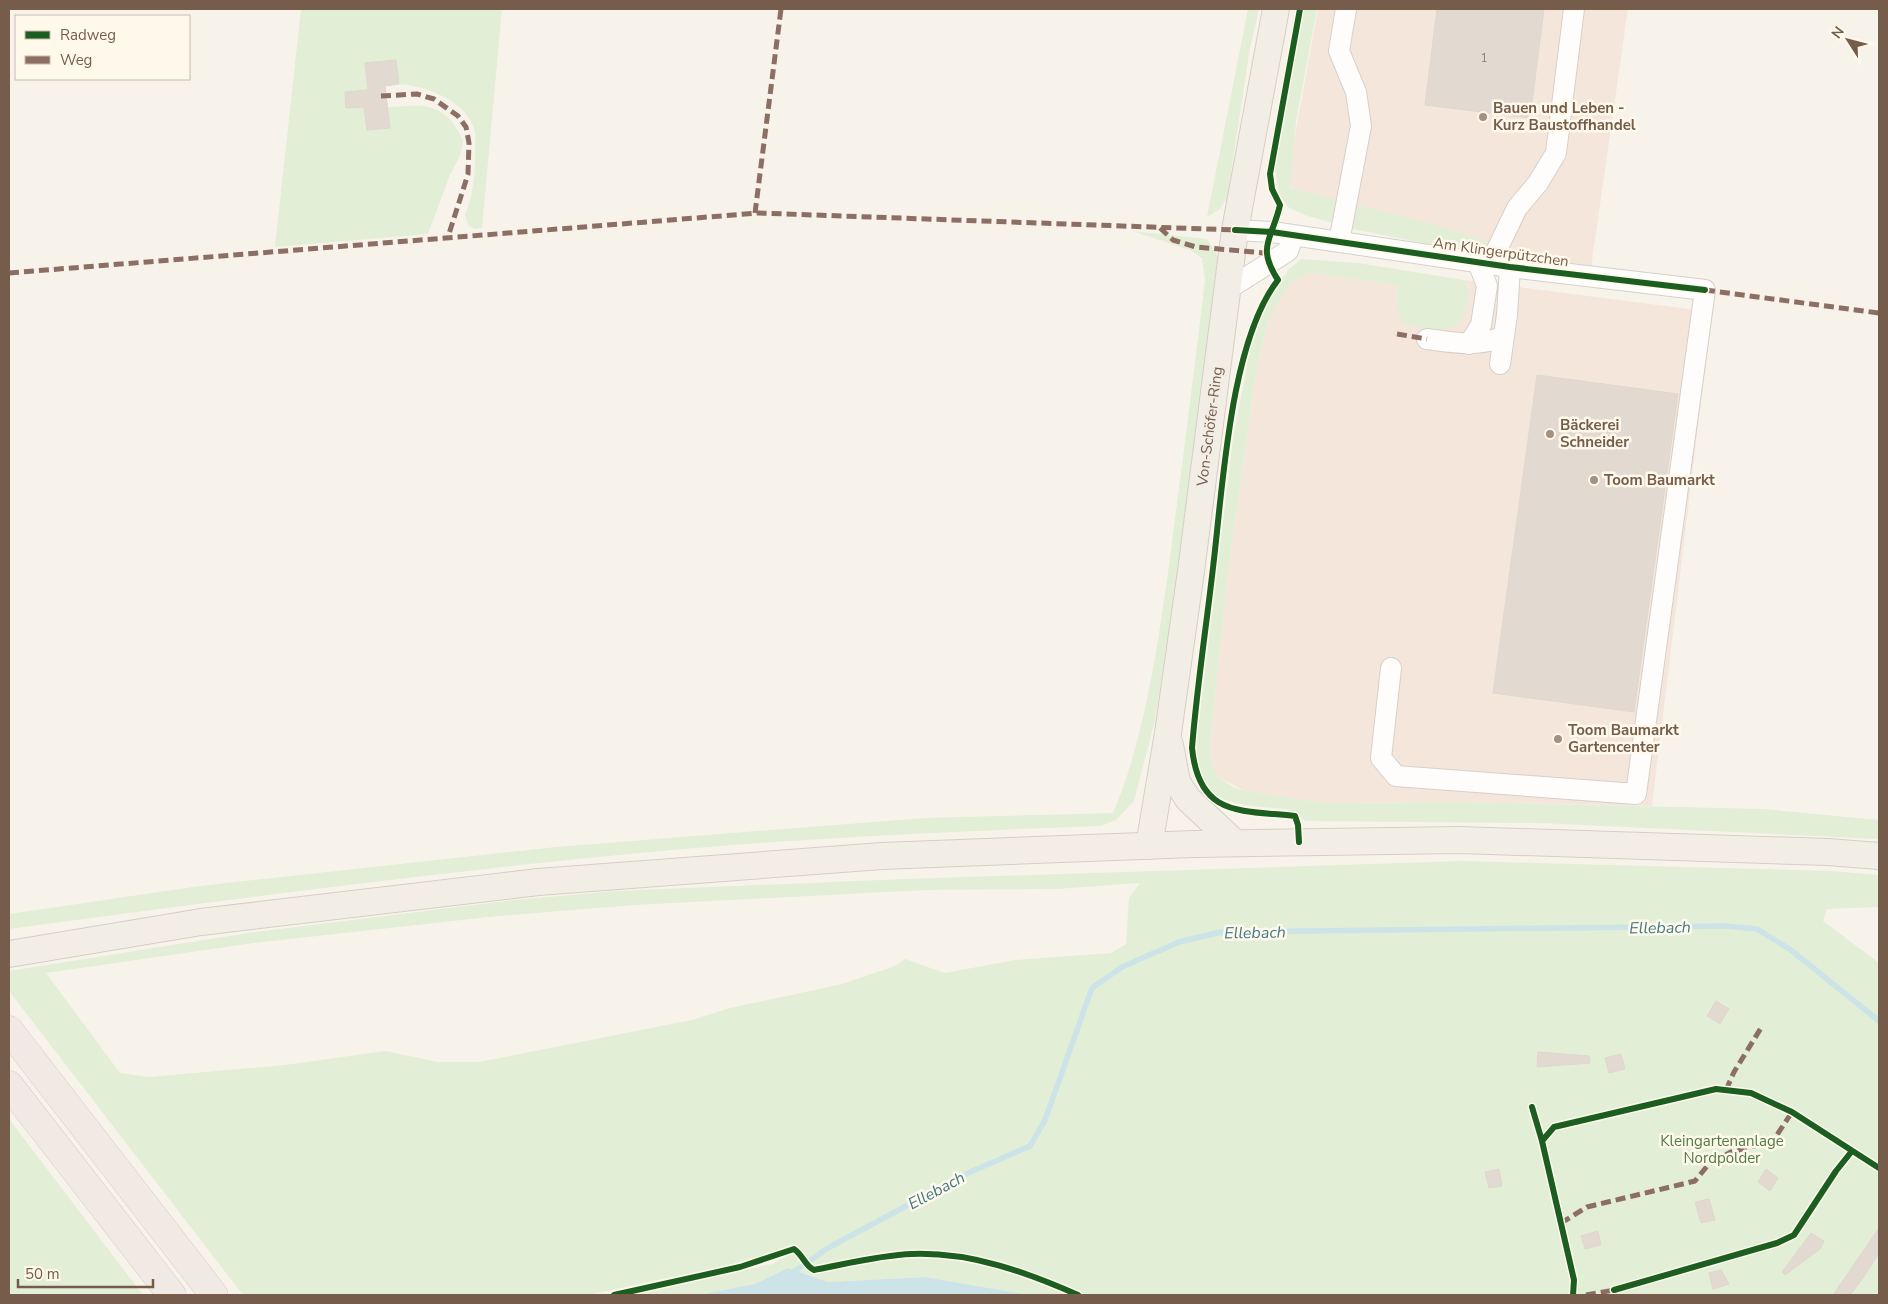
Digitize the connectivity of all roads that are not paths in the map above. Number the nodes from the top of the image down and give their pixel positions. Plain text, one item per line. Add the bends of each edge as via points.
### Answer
1 (1276, 9) edge
2 (1346, 9) edge
3 (1574, 9) edge
4 (1235, 230) junction
5 (1293, 236) junction
6 (1339, 242) junction
7 (1484, 263) junction
8 (1510, 267) junction
9 (1228, 288) junction
10 (1502, 337) junction
11 (1469, 344) junction
12 (1432, 345) dead end
13 (1500, 364) dead end
14 (1391, 668) dead end
15 (1168, 733) junction
16 (1235, 843) junction
17 (1149, 846) junction
18 (1879, 856) edge
19 (9, 954) edge
20 (9, 1030) edge
21 (9, 1086) edge
22 (172, 1295) edge
23 (214, 1295) edge

1 - 4 main road, Von-Schöfer-Ring
2 - 6 street via 1339,51 1356,92 1361,126
3 - 7 street via 1556,153 1538,183 1517,208
4 - 5 street, Am Klingerpützchen
4 - 9 main road, Von-Schöfer-Ring
5 - 6 street, Am Klingerpützchen
5 - 9 street via 1288,251
6 - 7 street, Am Klingerpützchen
7 - 8 street, Am Klingerpützchen
7 - 11 street via 1486,286 1482,325
8 - 10 street
8 - 14 street, Am Klingerpützchen via 1706,290 1636,794 1396,776 1380,758
9 - 15 main road, Von-Schöfer-Ring
10 - 11 street via 1486,344
10 - 13 street
11 - 12 street
15 - 16 main road via 1178,782 1193,804
15 - 17 main road, Von-Schöfer-Ring
16 - 17 main road
16 - 18 main road via 1459,840
17 - 19 main road via 882,856 538,882 201,922
20 - 23 highway
21 - 22 highway

